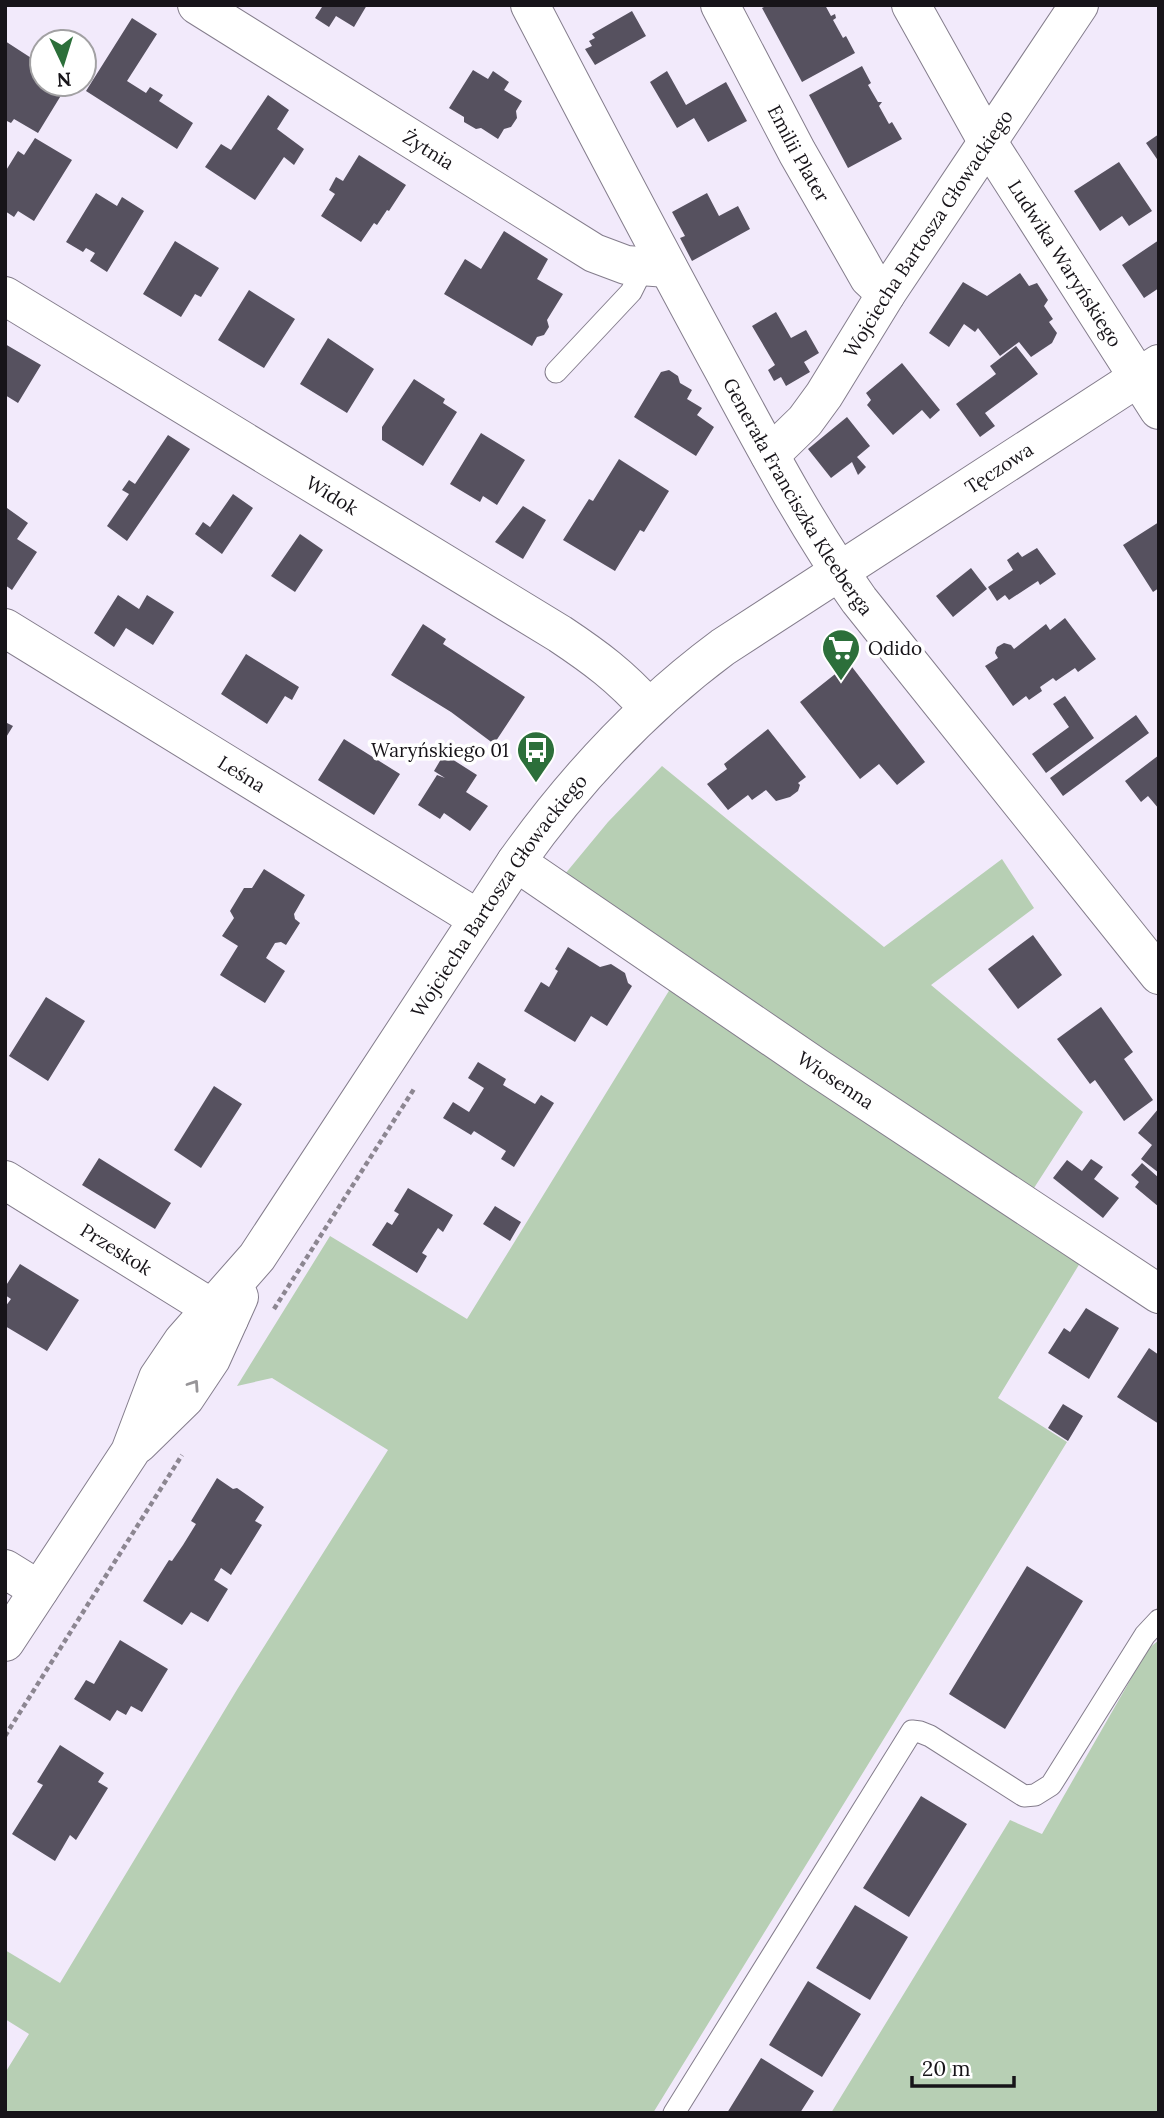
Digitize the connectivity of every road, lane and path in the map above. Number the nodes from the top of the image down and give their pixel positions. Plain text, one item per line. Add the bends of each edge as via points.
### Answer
1 (197, 5) edge
2 (530, 5) edge
3 (720, 5) edge
4 (911, 5) edge
5 (1079, 5) edge
6 (987, 141) junction
7 (655, 268) junction
8 (886, 294) junction
9 (5, 296) edge
10 (1148, 371) edge
11 (556, 372) dead end
12 (1159, 410) edge
13 (770, 455) junction
14 (839, 572) junction
15 (5, 628) edge
16 (649, 708) junction
17 (516, 862) junction
18 (478, 919) junction
19 (1159, 975) edge
20 (415, 1088) dead end
21 (5, 1180) edge
22 (1159, 1294) edge
23 (272, 1312) dead end
24 (220, 1314) junction
25 (183, 1454) dead end
26 (5, 1569) edge
27 (39, 1590) junction
28 (1159, 1620) edge
29 (5, 1642) edge
30 (5, 1736) edge
31 (674, 2113) edge

1 - 7 street, Żytnia via 594,253
2 - 7 street, Generała Franciszka Kleeberga
3 - 8 street, Emilii Plater via 869,278
4 - 6 street, Ludwika Waryńskiego
5 - 6 street, Wojciecha Bartosza Głowackiego
6 - 8 street, Wojciecha Bartosza Głowackiego
6 - 10 street, Ludwika Waryńskiego
7 - 11 lane
7 - 13 street, Generała Franciszka Kleeberga
8 - 13 street, Wojciecha Bartosza Głowackiego via 824,395
9 - 16 street, Widok via 560,634 605,664
10 - 12 street, Ludwika Waryńskiego
10 - 14 street, Tęczowa
13 - 14 street, Generała Franciszka Kleeberga
14 - 16 street, Wojciecha Bartosza Głowackiego via 723,647
14 - 19 street, Generała Franciszka Kleeberga
15 - 18 street, Leśna
16 - 17 street, Wojciecha Bartosza Głowackiego via 578,781
17 - 18 street, Wojciecha Bartosza Głowackiego
17 - 22 street, Wiosenna
18 - 24 street, Wojciecha Bartosza Głowackiego
20 - 23 path
21 - 24 street, Przeskok
24 - 27 street, Wojciecha Bartosza Głowackiego via 183,1341 158,1378 130,1452
25 - 30 path
26 - 27 street
27 - 29 street, Wojciecha Bartosza Głowackiego
28 - 31 lane via 1046,1790 1024,1796 930,1736 912,1731

